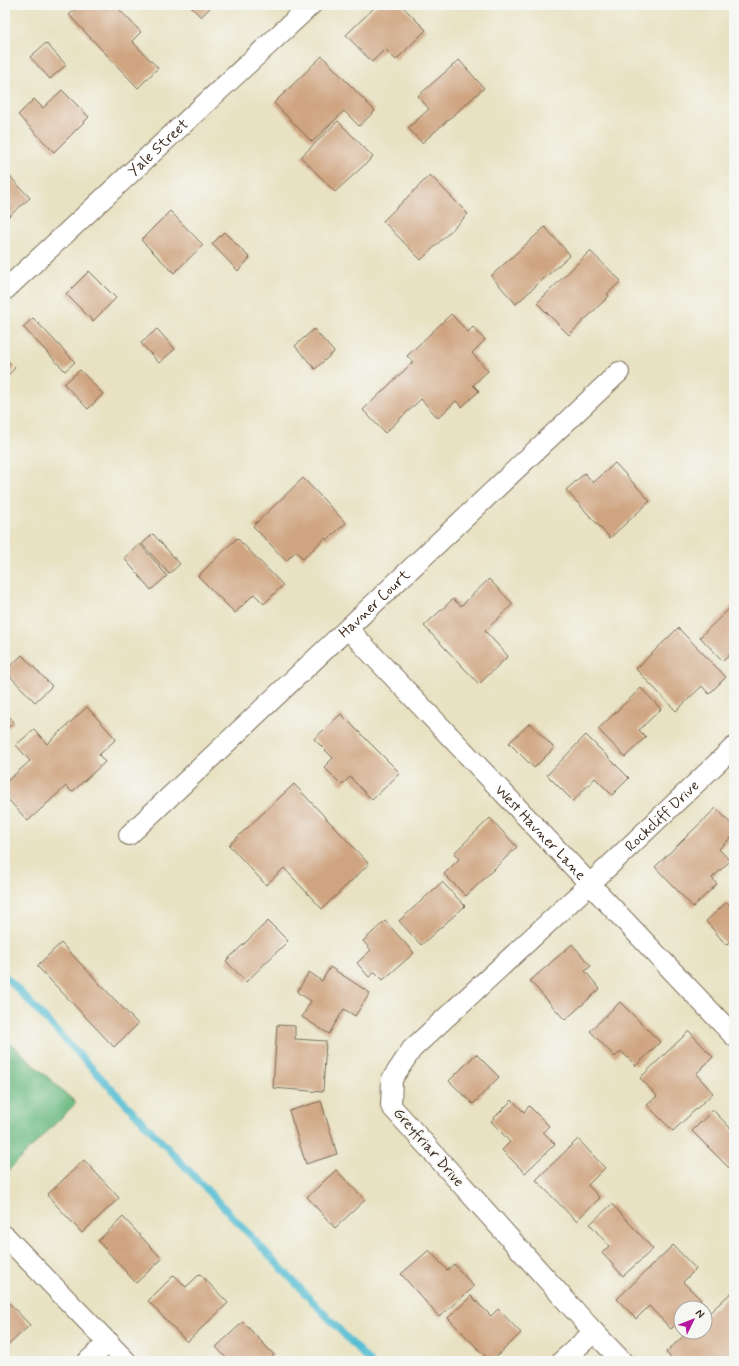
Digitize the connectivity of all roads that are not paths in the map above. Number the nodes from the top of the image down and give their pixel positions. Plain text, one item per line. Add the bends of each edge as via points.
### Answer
1 (311, 5) edge
2 (5, 290) edge
3 (618, 372) dead end
4 (348, 629) junction
5 (734, 747) edge
6 (129, 835) dead end
7 (590, 884) junction
8 (734, 1036) edge
9 (5, 1236) edge
10 (594, 1332) junction
11 (109, 1342) junction
12 (88, 1361) edge
13 (126, 1361) edge
14 (562, 1361) edge
15 (622, 1361) edge

1 - 2 street, Yale Street
3 - 4 street, Havner Court
4 - 6 street, Havner Court
4 - 7 street, West Havner Lane
5 - 7 street, Rockcliff Drive
7 - 8 street, West Havner Lane
7 - 10 street, Greyfriar Drive via 412,1049 392,1079 391,1106
9 - 11 street
10 - 14 street
10 - 15 street, Greyfriar Drive
11 - 12 street
11 - 13 street

